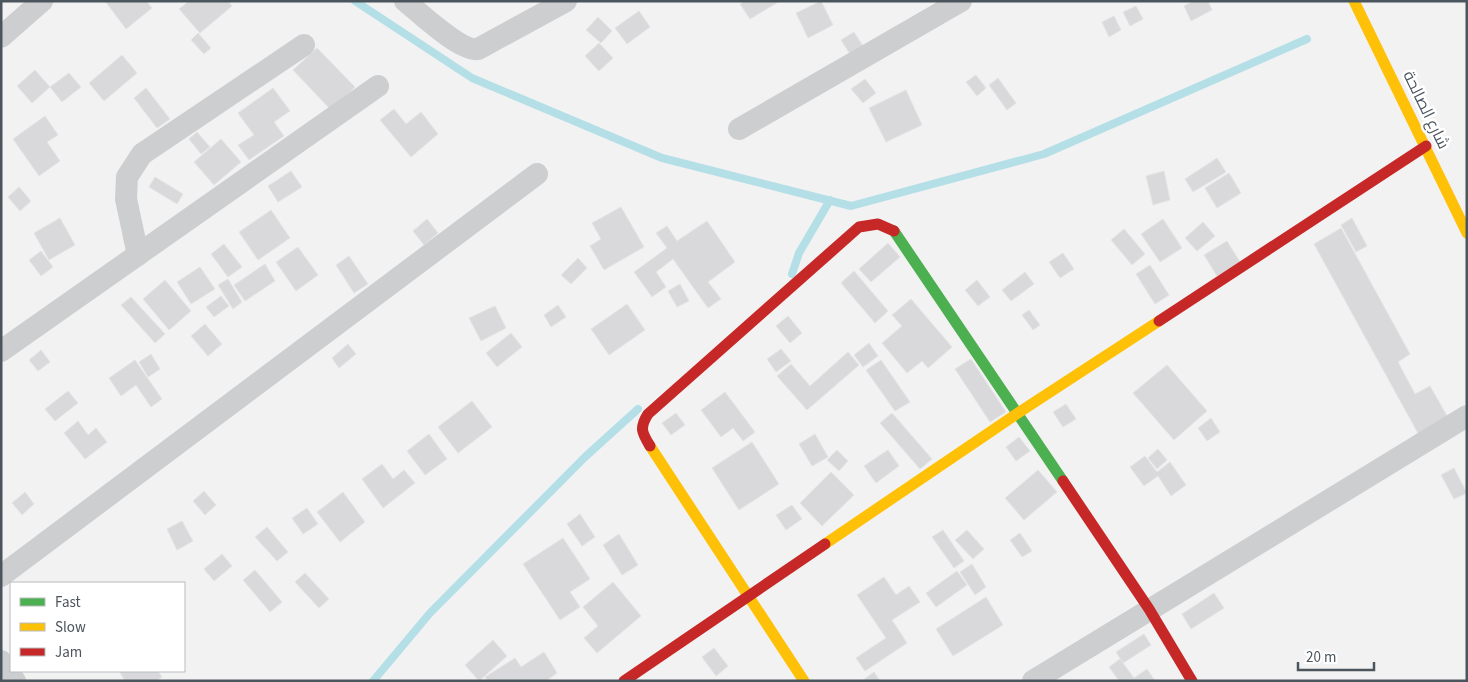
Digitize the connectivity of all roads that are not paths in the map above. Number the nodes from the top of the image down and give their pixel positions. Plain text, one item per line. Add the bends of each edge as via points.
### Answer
1 (42, 1) edge
2 (404, 1) edge
3 (566, 1) edge
4 (961, 1) edge
5 (1354, 1) edge
6 (1, 37) edge
7 (304, 44) dead end
8 (378, 86) dead end
9 (739, 130) dead end
10 (1426, 146) junction
11 (537, 174) dead end
12 (1467, 233) edge
13 (138, 255) junction
14 (1, 351) edge
15 (1018, 413) junction
16 (1467, 416) edge
17 (1, 576) edge
18 (749, 596) junction
19 (1149, 609) junction
20 (1, 660) edge
21 (15, 681) edge
22 (624, 681) edge
23 (804, 681) edge
24 (1033, 681) edge
25 (1192, 681) edge

1 - 6 street
2 - 3 street via 453,40 473,50
4 - 9 street
5 - 10 street, شارع الصالحة
7 - 13 street via 142,154 127,177 126,199
8 - 13 street
10 - 12 street, شارع الصالحة
10 - 15 street
11 - 17 street
13 - 14 street
15 - 18 street
15 - 18 street via 896,232 873,222 859,227 643,421 642,434
15 - 19 street
16 - 19 street
18 - 22 street
18 - 23 street
19 - 24 street
19 - 25 street
20 - 21 street

